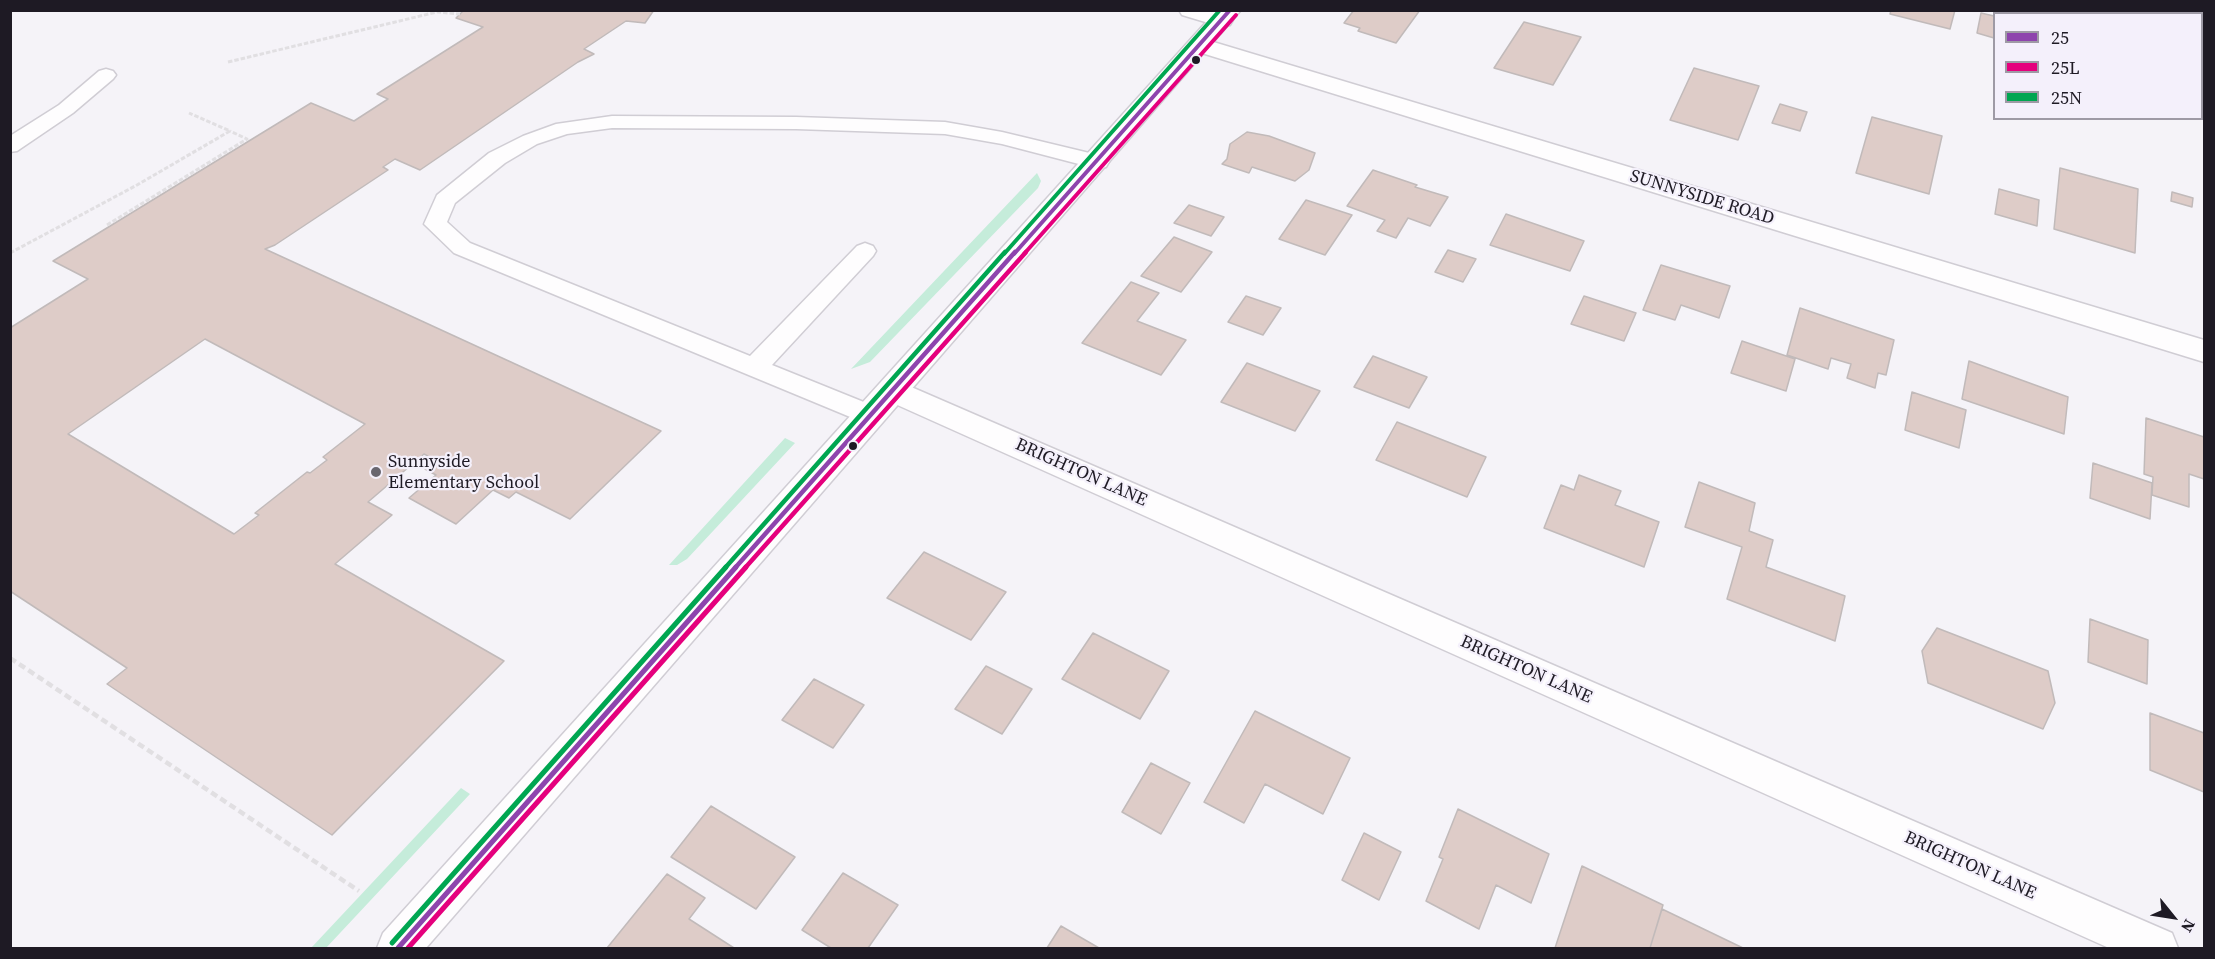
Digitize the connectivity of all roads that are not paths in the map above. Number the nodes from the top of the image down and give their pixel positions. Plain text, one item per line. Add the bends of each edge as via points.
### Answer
1 (1190, 10) edge
2 (1226, 15) edge
3 (1200, 45) junction
4 (106, 75) dead end
5 (10, 146) edge
6 (1098, 162) junction
7 (865, 251) dead end
8 (2205, 351) edge
9 (754, 368) junction
10 (883, 403) junction
11 (398, 948) edge
12 (2157, 948) edge

1 - 2 street
2 - 3 street
3 - 6 street
3 - 8 street, SUNNYSIDE ROAD
4 - 5 lane via 66,109
6 - 9 lane via 945,128 612,122 563,128 530,140 497,158 445,200 435,224 462,248
6 - 10 street
7 - 9 lane
9 - 10 lane
10 - 11 street
10 - 12 street, BRIGHTON LANE

